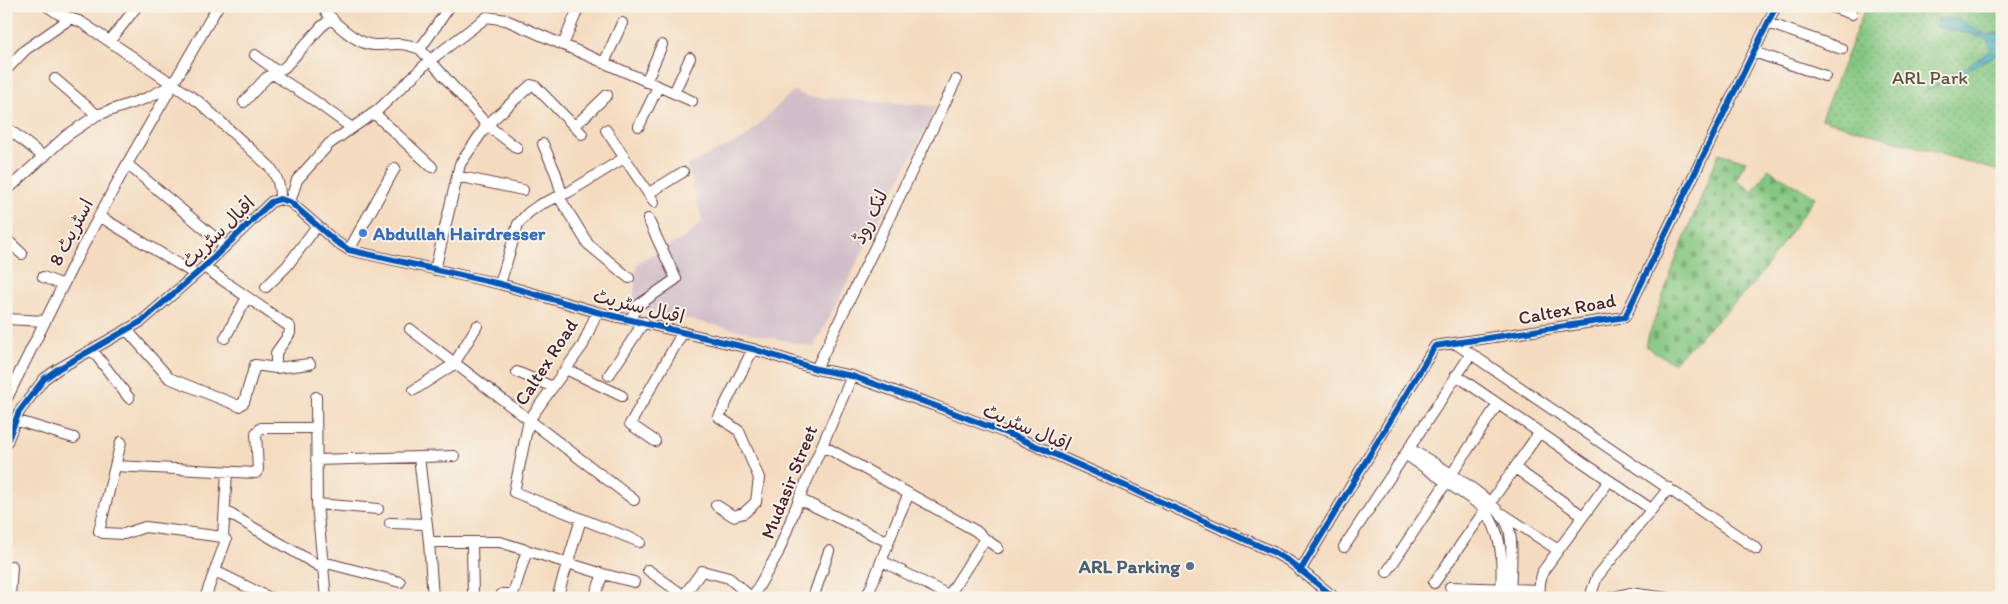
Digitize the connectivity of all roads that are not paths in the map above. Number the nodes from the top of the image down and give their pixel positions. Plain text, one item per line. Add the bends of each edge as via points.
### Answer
1 (47, 6) edge
2 (137, 6) edge
3 (218, 6) edge
4 (322, 6) edge
5 (450, 6) edge
6 (580, 6) edge
7 (1776, 6) edge
8 (1829, 6) edge
9 (62, 10) edge
10 (1852, 14) dead end
11 (71, 18) junction
12 (332, 18) junction
13 (622, 23) dead end
14 (1768, 23) junction
15 (110, 41) junction
16 (563, 45) junction
17 (662, 45) dead end
18 (420, 49) junction
19 (1842, 49) dead end
20 (1754, 52) junction
21 (255, 55) dead end
22 (690, 58) dead end
23 (429, 60) junction
24 (604, 64) junction
25 (6, 70) edge
26 (275, 73) junction
27 (1825, 76) dead end
28 (55, 80) dead end
29 (956, 80) dead end
30 (646, 82) junction
31 (173, 84) junction
32 (658, 86) junction
33 (674, 94) junction
34 (607, 95) dead end
35 (692, 101) dead end
36 (244, 102) dead end
37 (374, 113) junction
38 (97, 115) junction
39 (487, 125) junction
40 (639, 126) dead end
41 (6, 127) edge
42 (352, 128) junction
43 (606, 130) dead end
44 (543, 144) dead end
45 (517, 148) dead end
46 (44, 157) junction
47 (624, 158) junction
48 (127, 164) junction
49 (432, 167) dead end
50 (394, 168) dead end
51 (683, 172) dead end
52 (457, 176) junction
53 (523, 190) dead end
54 (6, 191) edge
55 (561, 196) junction
56 (285, 201) junction
57 (99, 216) junction
58 (648, 219) dead end
59 (317, 226) junction
60 (6, 240) edge
61 (226, 246) junction
62 (349, 250) junction
63 (22, 254) dead end
64 (204, 267) junction
65 (435, 270) junction
66 (195, 274) junction
67 (43, 277) dead end
68 (629, 278) dead end
69 (500, 284) junction
70 (63, 285) junction
71 (266, 287) dead end
72 (248, 297) junction
73 (597, 312) junction
74 (6, 319) edge
75 (631, 319) junction
76 (45, 321) junction
77 (644, 322) junction
78 (477, 326) dead end
79 (410, 329) dead end
80 (127, 330) junction
81 (683, 332) junction
82 (225, 338) dead end
83 (1455, 343) junction
84 (753, 349) junction
85 (93, 351) junction
86 (1467, 360) dead end
87 (310, 364) dead end
88 (454, 364) junction
89 (276, 368) junction
90 (566, 368) junction
91 (816, 369) junction
92 (517, 372) dead end
93 (609, 375) dead end
94 (852, 376) junction
95 (1456, 376) junction
96 (553, 387) junction
97 (414, 390) dead end
98 (622, 396) dead end
99 (129, 398) dead end
100 (316, 398) dead end
101 (6, 400) edge
102 (1498, 404) junction
103 (15, 420) junction
104 (528, 420) junction
105 (316, 428) junction
106 (1539, 433) junction
107 (74, 438) dead end
108 (655, 441) dead end
109 (121, 442) dead end
110 (6, 444) edge
111 (820, 450) junction
112 (1407, 451) junction
113 (454, 456) dead end
114 (419, 457) junction
115 (316, 460) junction
116 (115, 466) junction
117 (1515, 468) junction
118 (227, 472) junction
119 (1450, 479) junction
120 (1609, 480) junction
121 (1669, 488) junction
122 (909, 494) junction
123 (798, 499) junction
124 (634, 500) dead end
125 (317, 504) junction
126 (716, 504) dead end
127 (1488, 506) junction
128 (1651, 508) junction
129 (378, 509) dead end
130 (225, 511) junction
131 (1500, 513) junction
132 (1583, 516) junction
133 (581, 519) junction
134 (390, 523) dead end
135 (427, 524) junction
136 (223, 538) junction
137 (985, 539) junction
138 (429, 542) junction
139 (640, 542) dead end
140 (888, 542) junction
141 (472, 543) junction
142 (1344, 547) dead end
143 (998, 548) dead end
144 (1757, 549) dead end
145 (527, 550) junction
146 (1558, 550) junction
147 (829, 551) dead end
148 (882, 561) junction
149 (568, 564) junction
150 (323, 565) junction
151 (12, 566) dead end
152 (648, 570) dead end
153 (215, 571) junction
154 (1300, 571) junction
155 (1387, 572) dead end
156 (603, 574) junction
157 (400, 582) dead end
158 (634, 582) dead end
159 (1434, 583) dead end
160 (1450, 587) dead end
161 (1505, 593) edge
162 (1539, 594) edge
163 (951, 596) edge
164 (1633, 596) edge
165 (12, 597) edge
166 (684, 597) edge
167 (205, 598) edge
168 (270, 598) edge
169 (326, 598) edge
170 (433, 598) edge
171 (473, 598) edge
172 (502, 598) edge
173 (556, 598) edge
174 (594, 598) edge
175 (752, 598) edge
176 (813, 598) edge
177 (866, 598) edge
178 (1334, 598) edge
179 (1594, 598) edge
180 (1610, 598) edge
181 (1666, 598) edge

1 - 9 street
2 - 15 street
3 - 31 street, اسٹریٹ 8
4 - 12 street
5 - 18 street
6 - 16 street
7 - 14 street, Caltex Road
8 - 10 street
9 - 11 street
11 - 15 street
11 - 25 street via 25,50
12 - 18 street via 364,44 406,43
12 - 26 street via 285,67
13 - 24 street
14 - 19 street
14 - 20 street, Caltex Road
15 - 31 street
16 - 23 street via 506,20 487,17
16 - 24 street
17 - 30 street
18 - 23 street
20 - 27 street
20 - 83 street, Caltex Road via 1625,318
21 - 26 street
22 - 33 street
23 - 37 street
23 - 39 street
24 - 30 street
26 - 36 street
26 - 42 street
28 - 38 street
29 - 91 street, لنک روڈ
30 - 32 street
31 - 38 street via 147,98
31 - 48 street, اسٹریٹ 8
31 - 56 street via 219,118 270,167
32 - 33 street
32 - 40 street
33 - 35 street
34 - 39 street via 578,130 531,85
37 - 42 street
37 - 49 street
38 - 46 street via 66,136
39 - 45 street
39 - 52 street via 460,164
41 - 46 street
42 - 56 street via 312,161
43 - 47 street
44 - 55 street
46 - 54 street
47 - 51 street via 651,198
47 - 55 street
48 - 57 street, اسٹریٹ 8
48 - 61 street
50 - 62 street
52 - 53 street
52 - 65 street
55 - 68 street via 588,244
55 - 69 street via 539,205 518,224
56 - 59 street, اقبال سٹریٹ
56 - 61 street, اقبال سٹریٹ via 271,202
57 - 66 street
57 - 70 street, اسٹریٹ 8
58 - 75 street via 676,279 637,306
59 - 62 street, اقبال سٹریٹ
59 - 71 street via 287,266
60 - 63 street
61 - 64 street, اقبال سٹریٹ
62 - 65 street, اقبال سٹریٹ
64 - 66 street, اقبال سٹریٹ
64 - 72 street
65 - 69 street, اقبال سٹریٹ
66 - 80 street, اقبال سٹریٹ via 142,321
67 - 70 street
69 - 73 street, اقبال سٹریٹ
70 - 76 street, اسٹریٹ 8
72 - 82 street
72 - 89 street via 290,327 290,333 276,352
73 - 75 street, اقبال سٹریٹ
73 - 90 street, Caltex Road via 583,344
74 - 76 street
75 - 77 street, اقبال سٹریٹ
76 - 101 street, اسٹریٹ 8
77 - 81 street, اقبال سٹریٹ
77 - 93 street
78 - 88 street
79 - 88 street
80 - 85 street, اقبال سٹریٹ
80 - 89 street via 169,378 239,406 244,402 255,365
81 - 84 street, اقبال سٹریٹ
81 - 108 street via 630,424
83 - 121 street
83 - 154 street, Caltex Road via 1435,346
84 - 91 street, اقبال سٹریٹ
84 - 126 street via 719,417 739,431 759,478 756,502 744,513 733,516
85 - 99 street
85 - 103 street, اقبال سٹریٹ via 44,379
86 - 95 street
87 - 89 street
88 - 97 street
88 - 104 street
90 - 96 street, Caltex Road
90 - 98 street
91 - 94 street, اقبال سٹریٹ
92 - 96 street
94 - 111 street, Mudasir Street
94 - 154 street, اقبال سٹریٹ via 1025,441 1264,548 1289,561
95 - 102 street
95 - 112 street
96 - 104 street, Caltex Road
100 - 105 street
102 - 106 street
102 - 119 street
103 - 107 street
103 - 110 street, اقبال سٹریٹ
104 - 124 street
104 - 133 street, Caltex Road via 514,492
105 - 115 street
105 - 118 street via 261,428 256,433 258,472
106 - 117 street
106 - 120 street
109 - 116 street
111 - 122 street via 827,448
111 - 123 street, Mudasir Street
112 - 119 street
112 - 142 street
113 - 114 street
114 - 115 street
114 - 135 street
115 - 125 street
116 - 118 street
116 - 136 street via 100,532 124,534 144,527
117 - 127 street
117 - 132 street
118 - 130 street
119 - 127 street
119 - 155 street
120 - 128 street
120 - 132 street
121 - 128 street
121 - 144 street
122 - 137 street
122 - 140 street
123 - 140 street
123 - 175 street, Mudasir Street via 778,553
125 - 129 street
125 - 150 street
127 - 131 street
127 - 159 street
127 - 161 street via 1502,552
128 - 179 street via 1597,577 1592,591
130 - 136 street
130 - 150 street
131 - 146 street
131 - 161 street via 1509,530
132 - 146 street
133 - 139 street
133 - 149 street
134 - 135 street
135 - 138 street
136 - 153 street via 226,544
137 - 143 street
137 - 163 street
138 - 141 street
138 - 170 street
140 - 148 street
141 - 145 street via 500,542
141 - 171 street
145 - 149 street
145 - 172 street via 512,594 502,594
146 - 162 street via 1543,571
147 - 176 street
148 - 163 street
148 - 177 street
149 - 156 street
149 - 173 street
150 - 157 street
150 - 169 street
151 - 165 street
152 - 166 street
153 - 167 street
153 - 168 street
154 - 178 street, اقبال سٹریٹ
156 - 158 street
156 - 174 street
160 - 161 street
161 - 162 street
164 - 180 street
164 - 181 street
166 - 175 street via 702,571 729,578

